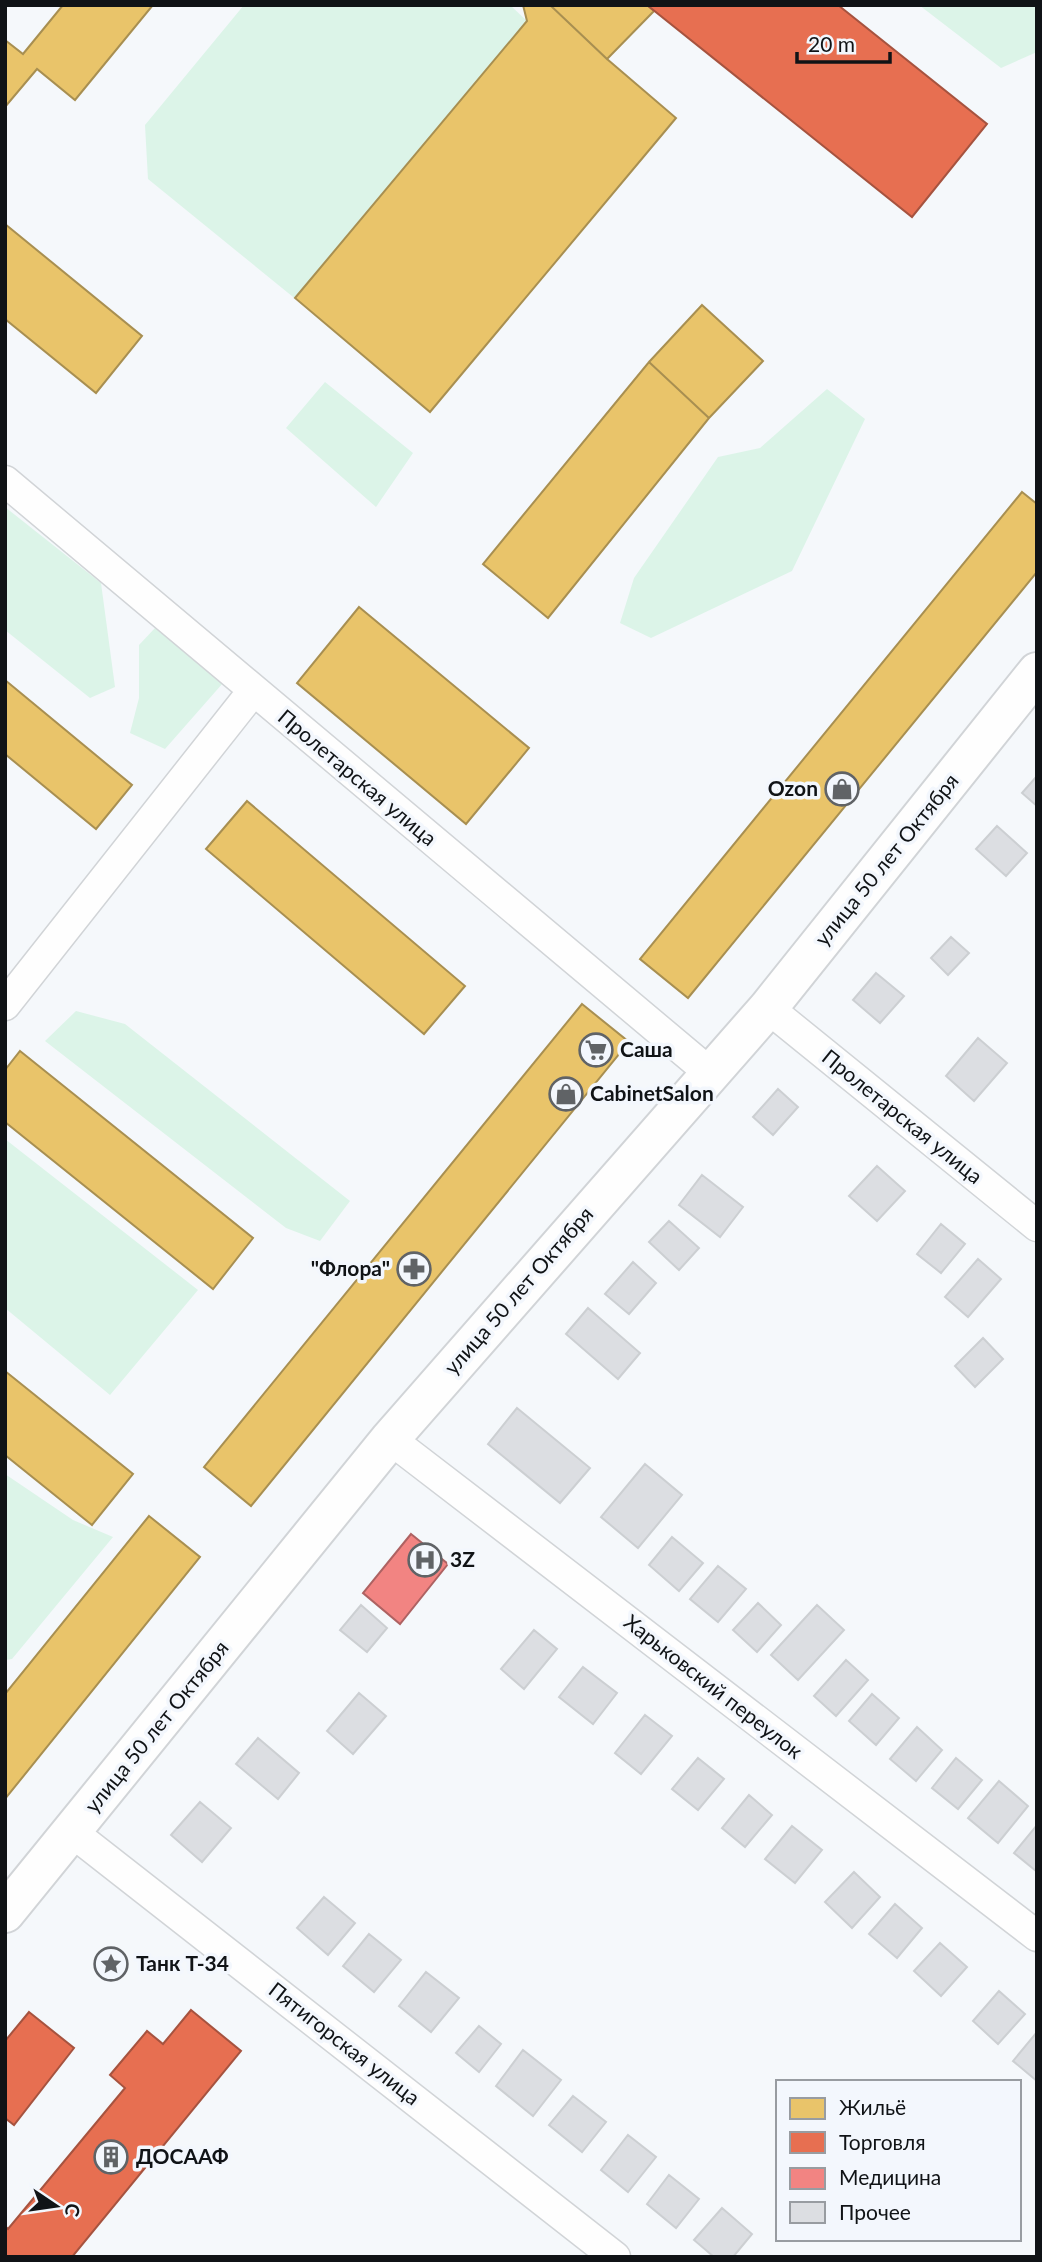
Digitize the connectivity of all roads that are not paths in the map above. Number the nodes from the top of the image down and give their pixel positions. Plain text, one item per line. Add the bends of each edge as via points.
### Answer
1 (5, 481) edge
2 (1037, 672) edge
3 (253, 691) junction
4 (5, 1005) edge
5 (768, 1008) junction
6 (710, 1073) junction
7 (1037, 1226) edge
8 (390, 1439) junction
9 (72, 1832) junction
10 (5, 1913) edge
11 (1037, 1936) edge
12 (615, 2257) edge

1 - 3 street, Пролетарская улица
2 - 5 main road, улица 50 лет Октября
3 - 4 street
3 - 6 street, Пролетарская улица
5 - 6 main road, улица 50 лет Октября
5 - 7 street, Пролетарская улица
6 - 8 main road, улица 50 лет Октября
8 - 9 main road, улица 50 лет Октября
8 - 11 street, Харьковский переулок
9 - 10 main road, улица 50 лет Октября
9 - 12 street, Пятигорская улица

